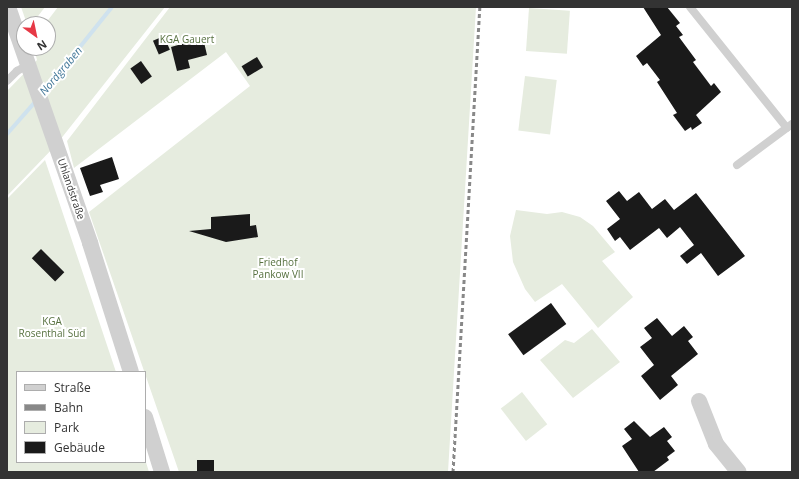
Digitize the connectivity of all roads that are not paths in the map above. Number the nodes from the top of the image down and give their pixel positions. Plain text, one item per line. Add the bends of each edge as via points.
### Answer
1 (8, 7) edge
2 (690, 7) edge
3 (29, 68) junction
4 (7, 81) edge
5 (789, 126) edge
6 (737, 165) dead end
7 (131, 371) edge
8 (699, 401) dead end
9 (146, 420) edge
10 (162, 472) edge
11 (739, 472) edge

1 - 3 street, Uhlandstraße
2 - 5 lane
3 - 4 lane via 16,71
3 - 7 street, Uhlandstraße via 90,243
5 - 6 lane
8 - 11 street via 716,444
9 - 10 street

